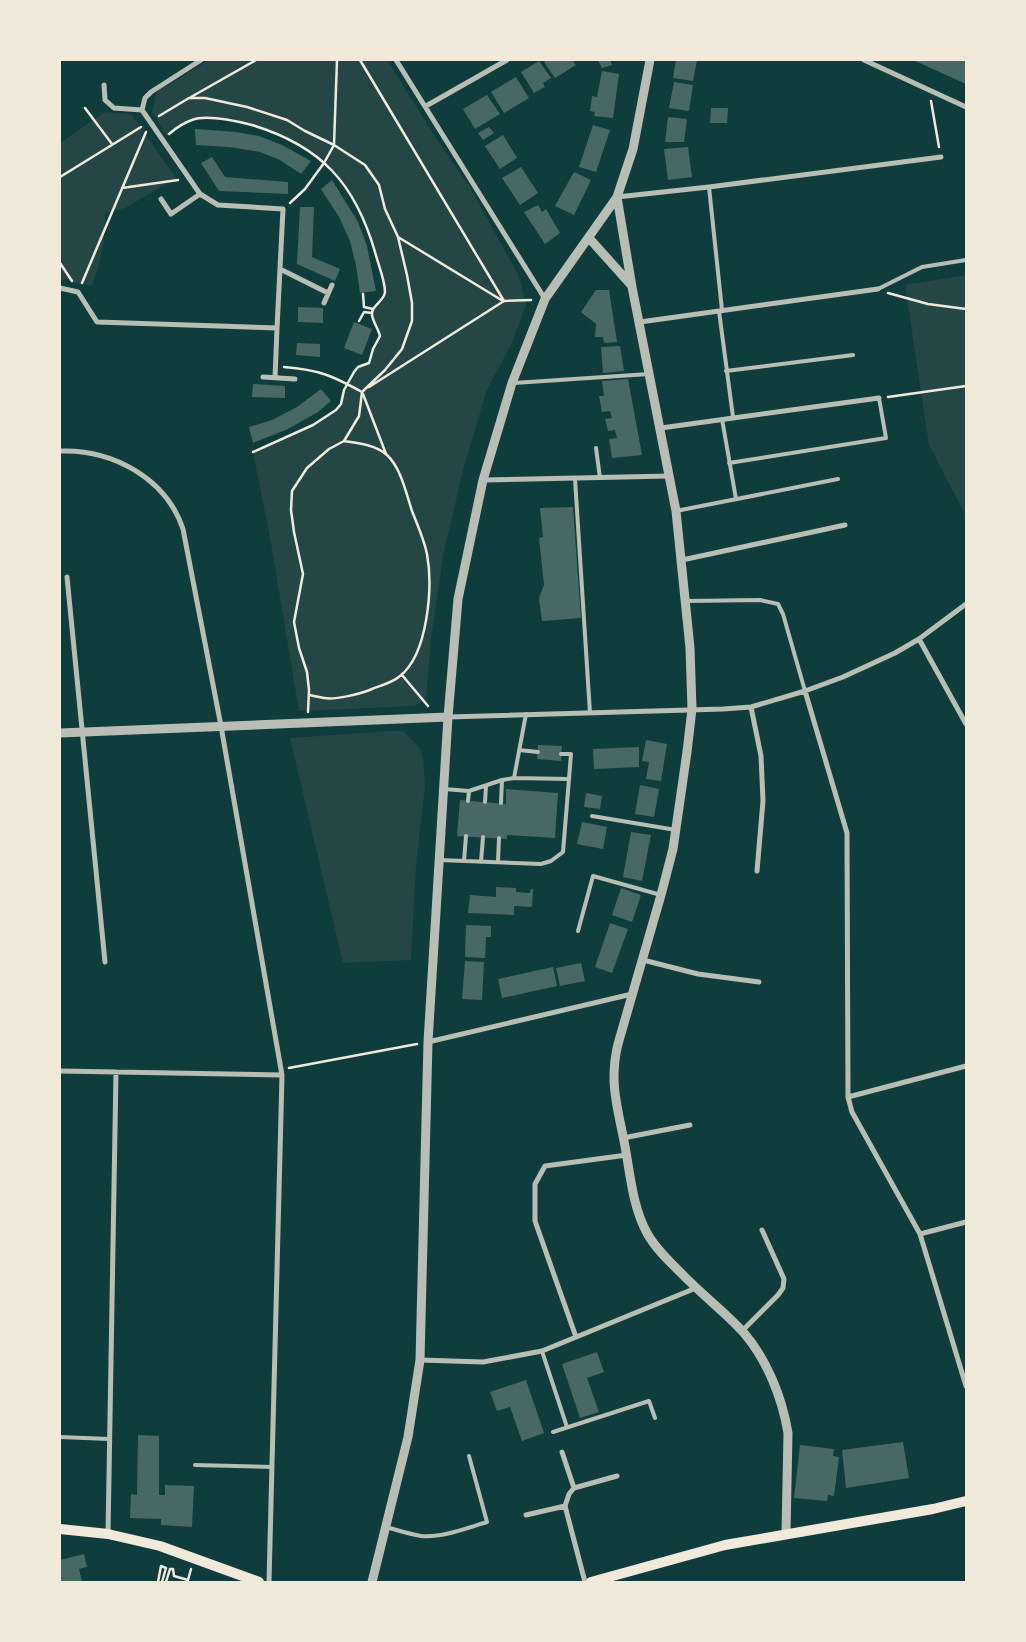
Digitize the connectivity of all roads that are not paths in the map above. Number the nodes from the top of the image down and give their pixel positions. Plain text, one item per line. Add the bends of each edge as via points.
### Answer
1 (201, 60) edge
2 (396, 60) edge
3 (507, 60) edge
4 (650, 60) edge
5 (864, 60) edge
6 (104, 85) dead end
7 (426, 106) junction
8 (966, 107) edge
9 (142, 110) junction
10 (941, 157) road end
11 (709, 187) junction
12 (200, 194) junction
13 (617, 197) junction
14 (161, 199) dead end
15 (589, 238) junction
16 (966, 260) edge
17 (280, 269) junction
18 (332, 285) dead end
19 (632, 287) junction
20 (60, 288) edge
21 (878, 289) joint
22 (328, 293) junction
23 (545, 299) junction
24 (324, 303) dead end
25 (720, 310) junction
26 (640, 322) junction
27 (277, 328) junction
28 (853, 355) dead end
29 (726, 371) junction
30 (650, 374) junction
31 (263, 377) dead end
32 (275, 378) junction
33 (295, 379) dead end
34 (512, 383) junction
35 (879, 398) joint
36 (733, 417) junction
37 (722, 419) junction
38 (661, 428) junction
39 (596, 448) dead end
40 (60, 451) edge
41 (730, 463) junction
42 (669, 476) junction
43 (600, 478) junction
44 (575, 479) junction
45 (838, 479) dead end
46 (483, 480) junction
47 (736, 499) junction
48 (676, 511) junction
49 (845, 525) dead end
50 (682, 560) junction
51 (67, 577) dead end
52 (686, 602) junction
53 (966, 604) edge
54 (919, 639) junction
55 (805, 691) junction
56 (751, 707) junction
57 (692, 709) junction
58 (590, 712) junction
59 (526, 714) junction
60 (448, 717) junction
61 (966, 724) edge
62 (221, 726) junction
63 (60, 733) edge
64 (83, 733) junction
65 (519, 750) junction
66 (538, 752) dead end
67 (561, 754) dead end
68 (514, 778) junction
69 (569, 779) junction
70 (502, 780) junction
71 (486, 786) junction
72 (444, 789) junction
73 (469, 791) junction
74 (468, 801) dead end
75 (485, 802) dead end
76 (500, 803) dead end
77 (592, 816) dead end
78 (676, 830) junction
79 (466, 836) dead end
80 (483, 837) dead end
81 (499, 838) dead end
82 (440, 860) junction
83 (464, 861) junction
84 (481, 862) junction
85 (498, 862) junction
86 (756, 872) dead end
87 (661, 896) junction
88 (578, 931) dead end
89 (643, 960) junction
90 (105, 962) dead end
91 (758, 982) dead end
92 (632, 994) junction
93 (428, 1042) junction
94 (966, 1066) edge
95 (60, 1071) edge
96 (116, 1072) junction
97 (281, 1072) junction
98 (848, 1097) junction
99 (690, 1125) dead end
100 (623, 1138) junction
101 (627, 1155) junction
102 (966, 1222) edge
103 (762, 1230) dead end
104 (920, 1234) junction
105 (696, 1288) junction
106 (742, 1331) junction
107 (576, 1337) junction
108 (542, 1351) junction
109 (420, 1360) junction
110 (966, 1386) edge
111 (655, 1418) dead end
112 (567, 1428) junction
113 (553, 1432) dead end
114 (60, 1437) edge
115 (110, 1439) junction
116 (562, 1452) dead end
117 (469, 1456) dead end
118 (195, 1465) dead end
119 (272, 1466) junction
120 (617, 1476) dead end
121 (574, 1488) junction
122 (966, 1501) edge
123 (565, 1506) junction
124 (526, 1515) dead end
125 (386, 1527) junction
126 (60, 1529) edge
127 (786, 1533) junction
128 (108, 1534) junction
129 (259, 1582) edge
130 (269, 1582) edge
131 (372, 1582) edge
132 (585, 1582) edge
133 (591, 1582) edge

1 - 9 street via 151,92 145,98
2 - 7 street
3 - 7 street
4 - 13 street via 633,149
5 - 8 street
6 - 9 street via 104,100 114,108
7 - 23 street
9 - 12 street
10 - 11 street
11 - 13 street
11 - 25 lane
12 - 14 street via 171,214
12 - 17 street via 218,205 283,209
13 - 15 street
13 - 19 street
15 - 19 street
15 - 23 street
16 - 21 lane via 922,267
17 - 22 street
17 - 27 street
18 - 22 street
19 - 26 street
20 - 27 street via 78,292 97,322
21 - 25 street
22 - 24 street
23 - 34 street
25 - 26 street
25 - 29 lane
26 - 30 street
27 - 32 street
28 - 29 lane
29 - 36 lane
30 - 34 lane
30 - 38 street
31 - 32 street
32 - 33 street
34 - 46 street
35 - 36 street
35 - 41 lane via 886,438
36 - 37 street
37 - 38 street
37 - 41 lane
38 - 42 street
39 - 43 lane
40 - 62 street via 92,453 128,466 144,475 178,513
41 - 47 lane
42 - 43 street
42 - 48 street
43 - 44 street
44 - 46 street
44 - 58 lane
45 - 47 lane
46 - 60 street via 458,598
47 - 48 lane
48 - 50 street
49 - 50 street
50 - 52 street
51 - 64 street
52 - 55 lane via 760,600 778,604
52 - 57 street
53 - 54 street
54 - 55 street via 872,664
54 - 61 street
55 - 56 street
55 - 98 street via 847,833
56 - 57 street
56 - 86 street via 761,756 763,801
57 - 58 street
57 - 78 street
58 - 59 street
59 - 60 street
59 - 65 lane
60 - 62 street
60 - 72 street
62 - 64 street
62 - 97 street
63 - 64 street
64 - 90 street
65 - 66 lane
65 - 68 lane
67 - 69 lane via 571,754
68 - 69 lane
68 - 70 lane
69 - 85 lane via 563,852 541,864
70 - 71 lane
70 - 76 lane
71 - 73 lane
71 - 75 lane
72 - 73 lane
72 - 82 street
73 - 74 lane
77 - 78 lane
78 - 87 street
79 - 83 lane
80 - 84 lane
81 - 85 lane
82 - 83 lane
82 - 93 street
83 - 84 lane
84 - 85 lane
87 - 88 lane via 593,876
87 - 89 street
89 - 91 street via 698,974
89 - 92 street
92 - 93 street
92 - 100 street via 613,1067
93 - 109 street
94 - 98 street
95 - 96 street
96 - 97 street
96 - 115 street
97 - 119 street
98 - 104 street via 852,1112
99 - 100 street
100 - 101 street
101 - 105 street via 636,1202 647,1234
101 - 107 street via 545,1166 535,1184 535,1221
102 - 104 street
103 - 106 street via 784,1279 783,1288
104 - 110 street
105 - 106 street
105 - 107 street
106 - 127 street via 760,1354 786,1418
107 - 108 street
108 - 109 street via 483,1362
108 - 112 lane
109 - 125 street via 408,1437
111 - 112 lane via 649,1401
112 - 113 lane
114 - 115 lane
115 - 128 street
116 - 121 street
117 - 125 lane via 487,1522 422,1536
118 - 119 lane
119 - 130 street
120 - 121 street
121 - 123 street via 568,1494
122 - 127 main road
123 - 124 street
123 - 132 street
125 - 131 street
126 - 128 main road
127 - 133 main road via 725,1545
128 - 129 main road via 160,1546

